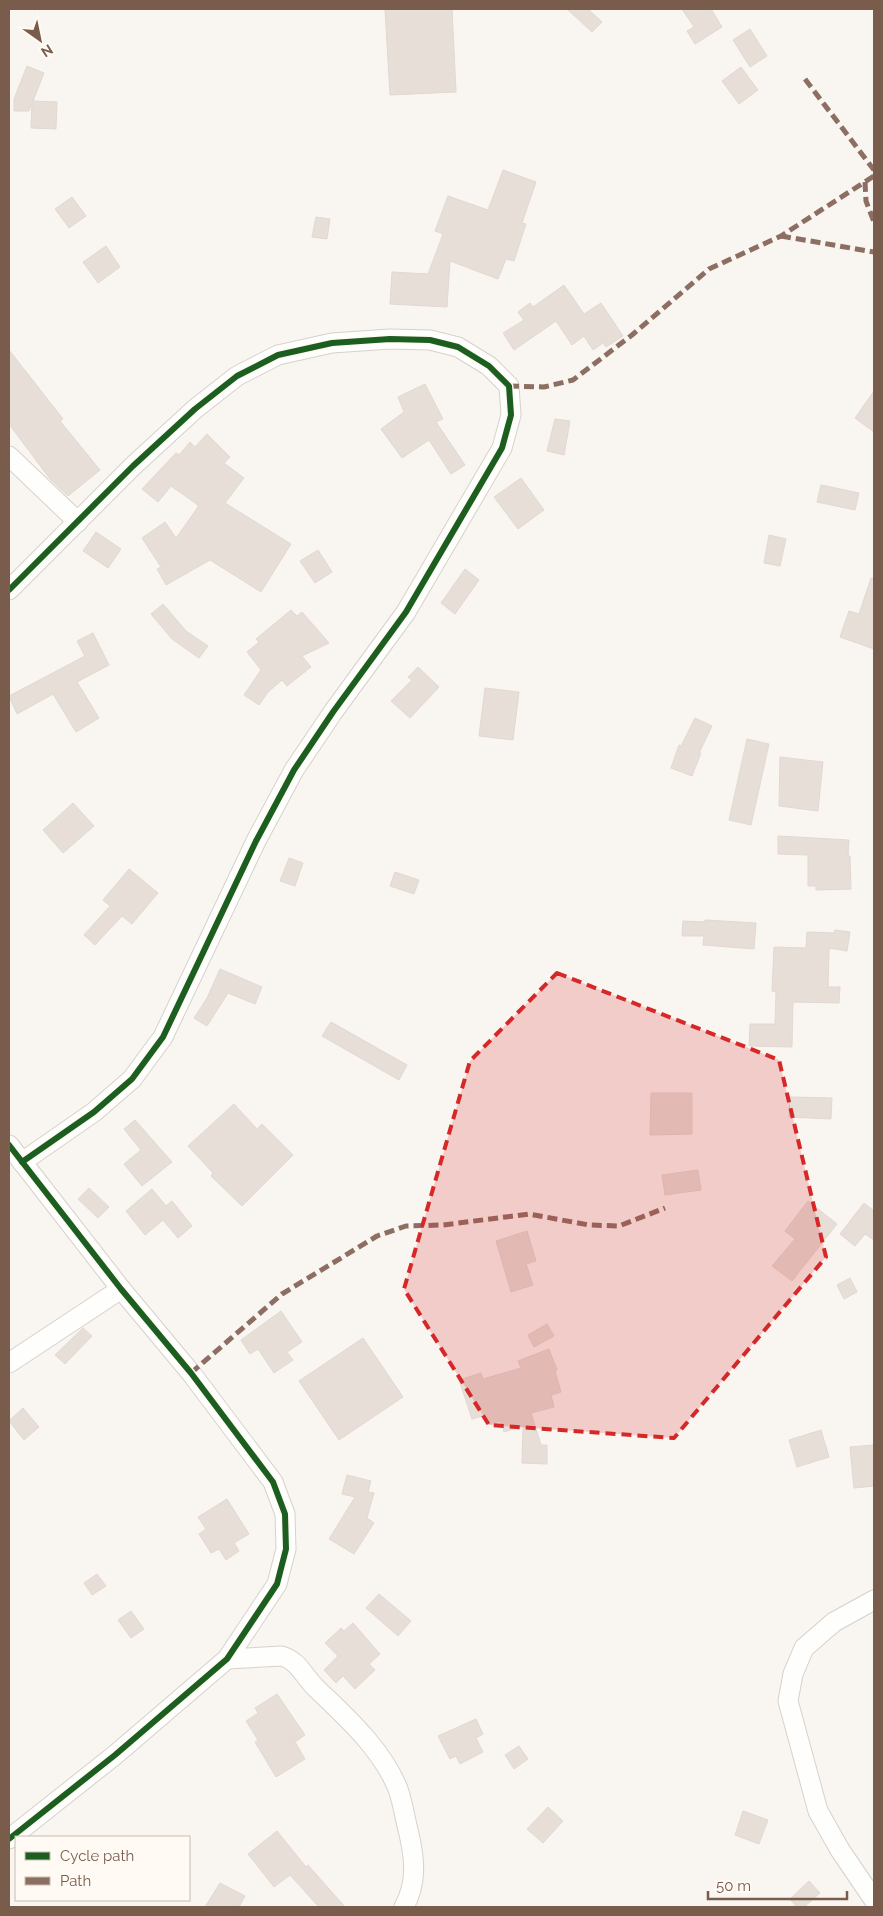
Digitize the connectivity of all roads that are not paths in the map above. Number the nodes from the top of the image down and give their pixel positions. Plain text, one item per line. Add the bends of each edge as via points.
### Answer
1 (9, 456) edge
2 (78, 522) junction
3 (9, 590) edge
4 (9, 1145) edge
5 (22, 1162) junction
6 (121, 1289) junction
7 (9, 1363) edge
8 (874, 1600) edge
9 (228, 1659) junction
10 (9, 1840) edge
11 (874, 1900) edge
12 (404, 1907) edge

1 - 2 street
2 - 3 street
2 - 5 street via 195,409 237,376 278,355 332,343 430,340 458,347 489,366 509,386 511,415 502,448 406,612 294,770 256,841 163,1037 132,1079 94,1112
4 - 5 street
5 - 6 street
6 - 7 street
6 - 9 street via 191,1373 273,1482 285,1514 286,1549 277,1584
8 - 11 street via 834,1622 804,1648 793,1674 788,1701 818,1811
9 - 10 street
9 - 12 street via 290,1658 310,1683 341,1710 381,1758 398,1789 415,1861 412,1892

